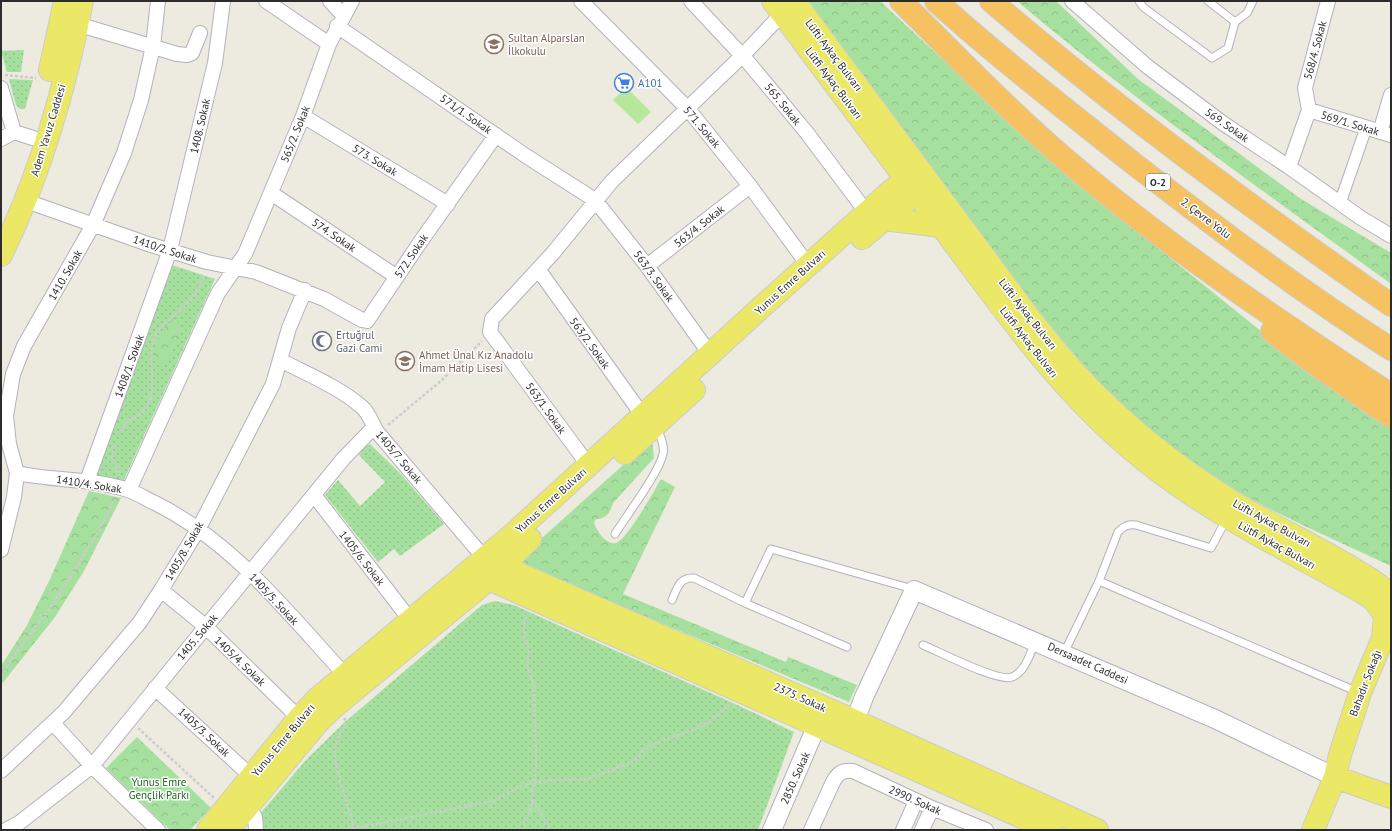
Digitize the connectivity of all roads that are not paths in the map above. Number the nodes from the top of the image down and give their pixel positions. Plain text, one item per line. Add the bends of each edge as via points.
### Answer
1 (65, 1) edge
2 (82, 1) edge
3 (158, 1) edge
4 (223, 1) edge
5 (266, 1) edge
6 (330, 1) edge
7 (352, 1) edge
8 (581, 1) edge
9 (691, 1) edge
10 (901, 1) edge
11 (936, 1) edge
12 (991, 1) edge
13 (1072, 1) edge
14 (1139, 1) edge
15 (1208, 1) edge
16 (1253, 1) edge
17 (1328, 1) edge
18 (783, 5) edge
19 (340, 20) junction
20 (1235, 22) junction
21 (77, 24) junction
22 (200, 33) dead end
23 (329, 44) junction
24 (153, 46) junction
25 (743, 55) junction
26 (1, 88) edge
27 (1391, 95) edge
28 (688, 109) junction
29 (1309, 110) junction
30 (303, 116) junction
31 (1366, 128) junction
32 (1386, 134) edge
33 (23, 135) junction
34 (496, 135) junction
35 (1, 140) edge
36 (1289, 167) junction
37 (914, 182) junction
38 (750, 186) junction
39 (271, 193) junction
40 (595, 200) junction
41 (26, 201) junction
42 (1340, 203) junction
43 (448, 204) junction
44 (875, 216) junction
45 (1, 223) edge
46 (93, 225) junction
47 (941, 226) junction
48 (1391, 236) edge
49 (170, 250) junction
50 (1181, 250) junction
51 (1, 255) edge
52 (647, 266) junction
53 (237, 267) junction
54 (538, 269) junction
55 (813, 271) junction
56 (397, 277) junction
57 (306, 290) junction
58 (1391, 305) edge
59 (771, 308) junction
60 (1391, 349) edge
61 (710, 354) junction
62 (280, 360) junction
63 (1391, 395) edge
64 (1391, 416) edge
65 (650, 421) junction
66 (376, 430) junction
67 (5, 442) edge
68 (589, 466) junction
69 (17, 474) junction
70 (87, 481) junction
71 (124, 488) junction
72 (314, 495) junction
73 (1228, 517) junction
74 (199, 528) junction
75 (615, 534) dead end
76 (1, 550) edge
77 (1330, 555) junction
78 (488, 568) junction
79 (251, 573) junction
80 (1391, 579) edge
81 (1099, 581) junction
82 (161, 590) junction
83 (914, 590) junction
84 (1367, 595) joint
85 (1391, 597) edge
86 (672, 600) dead end
87 (745, 603) junction
88 (411, 622) junction
89 (205, 626) junction
90 (1036, 640) junction
91 (923, 645) dead end
92 (847, 647) dead end
93 (1064, 652) junction
94 (1391, 652) edge
95 (345, 675) junction
96 (155, 688) junction
97 (1360, 693) junction
98 (821, 717) junction
99 (299, 718) junction
100 (855, 721) junction
101 (54, 724) junction
102 (92, 766) junction
103 (1, 771) edge
104 (252, 777) junction
105 (1335, 777) junction
106 (1391, 797) edge
107 (916, 801) junction
108 (248, 806) junction
109 (932, 808) junction
110 (227, 820) edge
111 (21, 826) edge
112 (6, 830) edge
113 (158, 830) edge
114 (208, 830) edge
115 (256, 830) edge
116 (772, 830) edge
117 (811, 830) edge
118 (903, 830) edge
119 (922, 830) edge
120 (986, 830) edge
121 (1050, 830) edge
122 (1097, 830) edge
123 (1313, 830) edge

1 - 33 main road, Adem Yavuz Caddesi via 48,79
2 - 21 main road, Adem Yavuz Caddesi
3 - 24 street, 1410. Sokak
4 - 49 street, 1408. Sokak via 215,63
5 - 23 street
6 - 19 street, 571/1. Sokak
7 - 19 street, 565/2. Sokak
8 - 28 street, 571. Sokak
9 - 25 street, 565. Sokak
10 - 50 highway via 996,97 1042,139 1106,193
11 - 60 highway, 2. Çevre Yolu / O-2 via 1036,86 1229,236
12 - 58 highway via 1036,40 1198,168
13 - 36 street, 569. Sokak via 1148,67 1224,124
14 - 20 lane via 1143,8 1212,58 1228,48
15 - 20 lane
16 - 20 lane via 1247,14
17 - 29 street, 568/4. Sokak via 1305,88
18 - 25 street
18 - 37 main road, Lütfi Aykaç Bulvarı
19 - 23 street, 565/2. Sokak
19 - 34 street, 571/1. Sokak
21 - 24 street
21 - 41 main road, Adem Yavuz Caddesi via 52,120
22 - 24 street via 192,53 187,55
23 - 30 street, 565/2. Sokak
24 - 46 street, 1410. Sokak via 141,100 124,153
25 - 28 street
25 - 44 street, 565. Sokak
26 - 33 street
27 - 32 street
28 - 38 street, 571. Sokak
28 - 40 street
29 - 31 street, 569/1. Sokak
29 - 36 street, 568/4. Sokak
30 - 39 street, 565/2. Sokak
30 - 43 street, 573. Sokak
31 - 32 street, 569/1. Sokak
31 - 42 street
33 - 35 street
33 - 45 main road, Adem Yavuz Caddesi via 19,182
34 - 40 street, 571/1. Sokak
34 - 43 street, 572. Sokak
36 - 42 street, 569. Sokak
37 - 44 main road, Yunus Emre Bulvarı
37 - 47 main road, Lütfi Aykaç Bulvarı
37 - 77 main road, Lüfti Aykaç Bulvarı via 1074,372 1106,405 1156,449 1204,484
38 - 52 street, 563/4. Sokak
38 - 55 street, 571. Sokak
39 - 53 street, 565/2. Sokak
39 - 56 street, 574. Sokak
40 - 52 street, 563/3. Sokak
40 - 54 street
41 - 46 street, 1410/2. Sokak
41 - 51 main road, Adem Yavuz Caddesi
42 - 48 street, 569. Sokak
43 - 56 street, 572. Sokak
44 - 47 main road
44 - 55 main road, Yunus Emre Bulvarı
46 - 49 street, 1410/2. Sokak
46 - 67 street, 1410. Sokak via 24,346 13,374 6,416
47 - 73 main road, Lütfi Aykaç Bulvarı via 1030,345 1075,398 1142,459 1178,486
49 - 53 street, 1410/2. Sokak via 207,262
49 - 70 street, 1408/1. Sokak
50 - 63 highway via 1309,341
50 - 64 highway via 1223,290 1299,353
52 - 61 street, 563/3. Sokak
53 - 57 street, 1410/2. Sokak
53 - 71 street, 565/2. Sokak via 218,292
54 - 65 street, 563/2. Sokak
54 - 68 street, 563/1. Sokak via 492,319 490,332
55 - 59 main road, Yunus Emre Bulvarı
56 - 57 street, 572. Sokak via 367,321
57 - 62 street, 1405/8. Sokak via 289,328
59 - 61 main road, Yunus Emre Bulvarı
59 - 65 main road, Yunus Emre Bulvarı
61 - 65 main road, Yunus Emre Bulvarı
62 - 66 street, 1405/7. Sokak via 344,394 362,407 369,414
62 - 74 street, 1405/8. Sokak via 273,384
65 - 68 main road, Yunus Emre Bulvarı
65 - 75 lane via 663,443 663,455
65 - 78 main road, Yunus Emre Bulvarı via 524,544
66 - 72 street, 1405. Sokak via 343,459
66 - 78 street, 1405/7. Sokak
67 - 69 street, 1410. Sokak
68 - 78 main road, Yunus Emre Bulvarı
69 - 70 street, 1410/4. Sokak
69 - 76 street, 1410. Sokak
70 - 71 street, 1410/4. Sokak
71 - 74 street, 1410/4. Sokak
72 - 79 street, 1405. Sokak
72 - 88 street, 1405/6. Sokak
73 - 81 lane via 1211,548 1128,524 1118,532
73 - 84 main road, Lütfi Aykaç Bulvarı
74 - 79 street, 1405/5. Sokak
74 - 82 street, 1405/8. Sokak
77 - 80 main road via 1358,563
77 - 85 main road via 1379,584
78 - 88 main road, Yunus Emre Bulvarı
78 - 98 main road, 2375. Sokak
78 - 98 main road, 2375. Sokak via 533,598 741,690
78 - 108 main road, Yunus Emre Bulvarı via 335,706
79 - 89 street, 1405. Sokak
79 - 95 street, 1405/5. Sokak
81 - 93 lane
81 - 97 lane
82 - 89 street, 1405/4. Sokak
82 - 101 street, 1405/8. Sokak via 140,622
83 - 87 lane via 771,549
83 - 90 street, Dersaadet Caddesi
83 - 100 street
84 - 97 main road, Bahadır Sokağı via 1382,608 1386,619 1383,638
86 - 87 lane via 686,577 694,578
87 - 92 lane
88 - 95 main road, Yunus Emre Bulvarı
89 - 96 street, 1405. Sokak
89 - 99 street, 1405/4. Sokak
90 - 91 lane via 1022,669 1010,678 991,675
90 - 93 street, Dersaadet Caddesi
93 - 105 street, Dersaadet Caddesi via 1215,719
94 - 105 main road, Bahadır Sokağı via 1346,765
95 - 99 main road, Yunus Emre Bulvarı
96 - 102 street, 1405. Sokak via 131,721
96 - 104 street, 1405/3. Sokak
97 - 105 main road, Bahadır Sokağı
98 - 100 main road, 2375. Sokak
98 - 116 street, 2850. Sokak
98 - 121 main road, 2375. Sokak
99 - 104 main road, Yunus Emre Bulvarı
100 - 122 main road, 2375. Sokak
101 - 102 street
101 - 103 street, 1405/8. Sokak
102 - 111 street, 1405. Sokak
102 - 113 street
104 - 110 main road, Yunus Emre Bulvarı
105 - 106 main road, Dersaadet Caddesi
105 - 123 main road, Bahadır Sokağı
107 - 109 street, 2990. Sokak
107 - 117 street, 2990. Sokak via 853,771 844,771 837,774
107 - 118 street
108 - 110 main road, Yunus Emre Bulvarı
108 - 115 street via 255,817
109 - 119 street
109 - 120 street, 2990. Sokak
110 - 114 main road, Yunus Emre Bulvarı
111 - 112 street, 1405. Sokak

